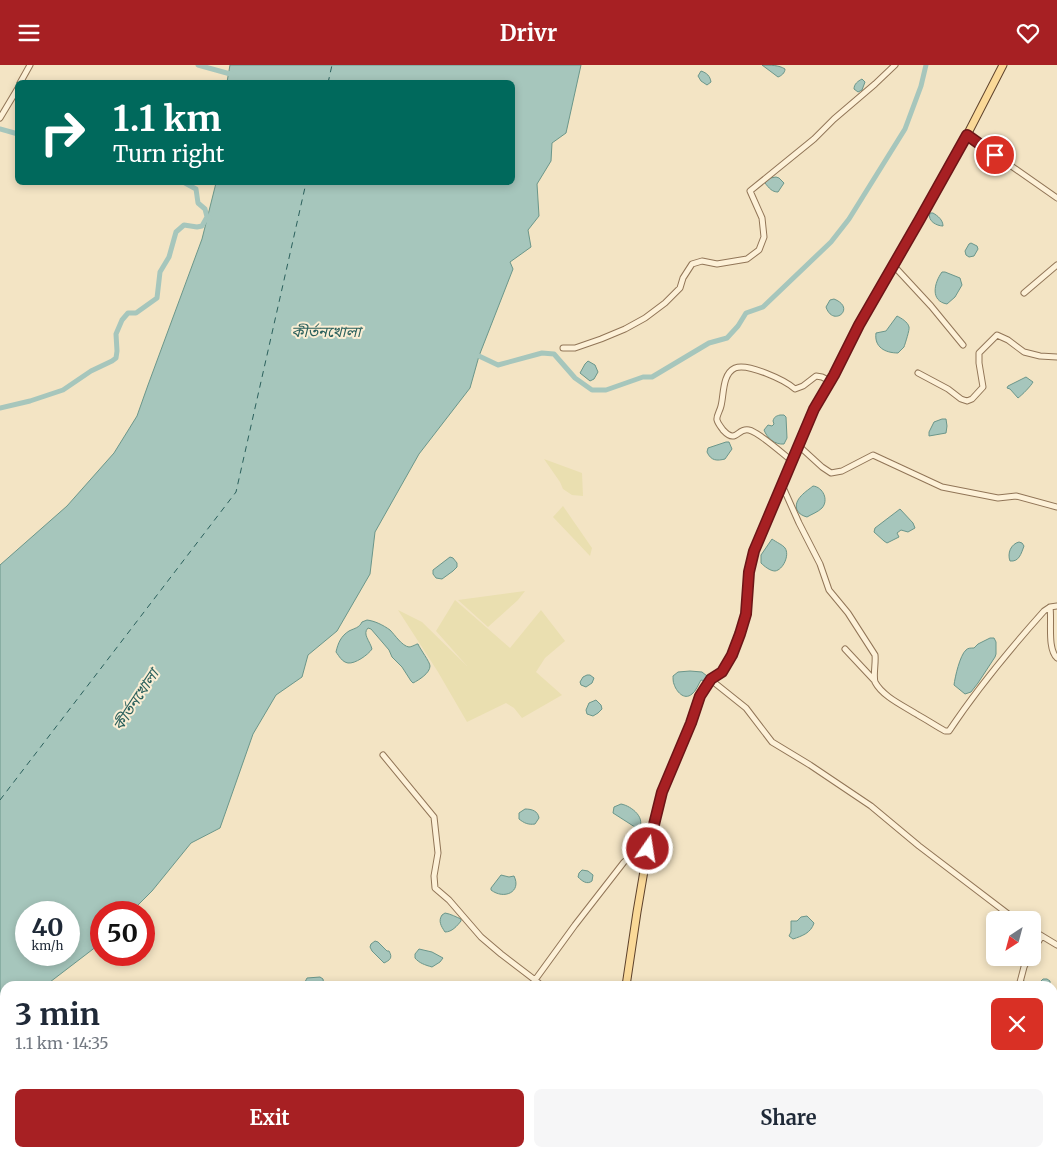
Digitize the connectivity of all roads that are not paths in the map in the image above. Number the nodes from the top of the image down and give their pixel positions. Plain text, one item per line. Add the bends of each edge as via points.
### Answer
1 (30, 65) edge
2 (895, 65) edge
3 (1003, 65) edge
4 (22, 80) edge
5 (15, 93) edge
6 (0, 118) edge
7 (967, 135) junction
8 (1057, 198) edge
9 (893, 265) junction
10 (1057, 265) edge
11 (1024, 293) dead end
12 (963, 345) dead end
13 (563, 348) dead end
14 (1057, 357) edge
15 (918, 373) dead end
16 (830, 381) junction
17 (799, 446) junction
18 (792, 461) junction
19 (782, 485) junction
20 (1057, 507) edge
21 (1057, 606) edge
22 (1050, 607) junction
23 (845, 649) dead end
24 (1057, 658) edge
25 (711, 679) junction
26 (874, 680) junction
27 (383, 755) dead end
28 (650, 839) junction
29 (1004, 911) edge
30 (1042, 936) edge
31 (1057, 945) edge
32 (1024, 966) edge
33 (535, 980) joint
34 (627, 981) edge
35 (1020, 981) edge

1 - 4 street
2 - 13 street via 814,139 750,191 762,218 764,237 759,250 747,259 692,264 680,288 645,318 601,339 575,348
3 - 7 main road
5 - 6 street
7 - 8 street
7 - 9 main road
9 - 12 street
9 - 16 main road
10 - 11 street
14 - 15 street via 1024,352 998,335 979,353 983,387 967,401
16 - 17 main road
16 - 18 street via 816,376 795,389 786,381 757,370 743,367 729,373 717,416 719,425 731,437 745,429 751,430
17 - 18 main road
17 - 20 street via 831,473 873,455 942,487 998,498 1016,496
18 - 19 main road
19 - 25 main road via 754,551 746,614 740,634 722,672
19 - 26 street via 829,590 875,655
21 - 22 street
22 - 24 street via 1051,644
22 - 26 street via 1013,645 949,731 904,707
23 - 26 street
25 - 28 main road via 700,696 662,792
25 - 29 street via 746,709 772,742 871,806
27 - 33 street via 434,817 438,853 435,888 481,937
28 - 33 street via 624,862
28 - 34 main road
30 - 31 street
32 - 35 street

